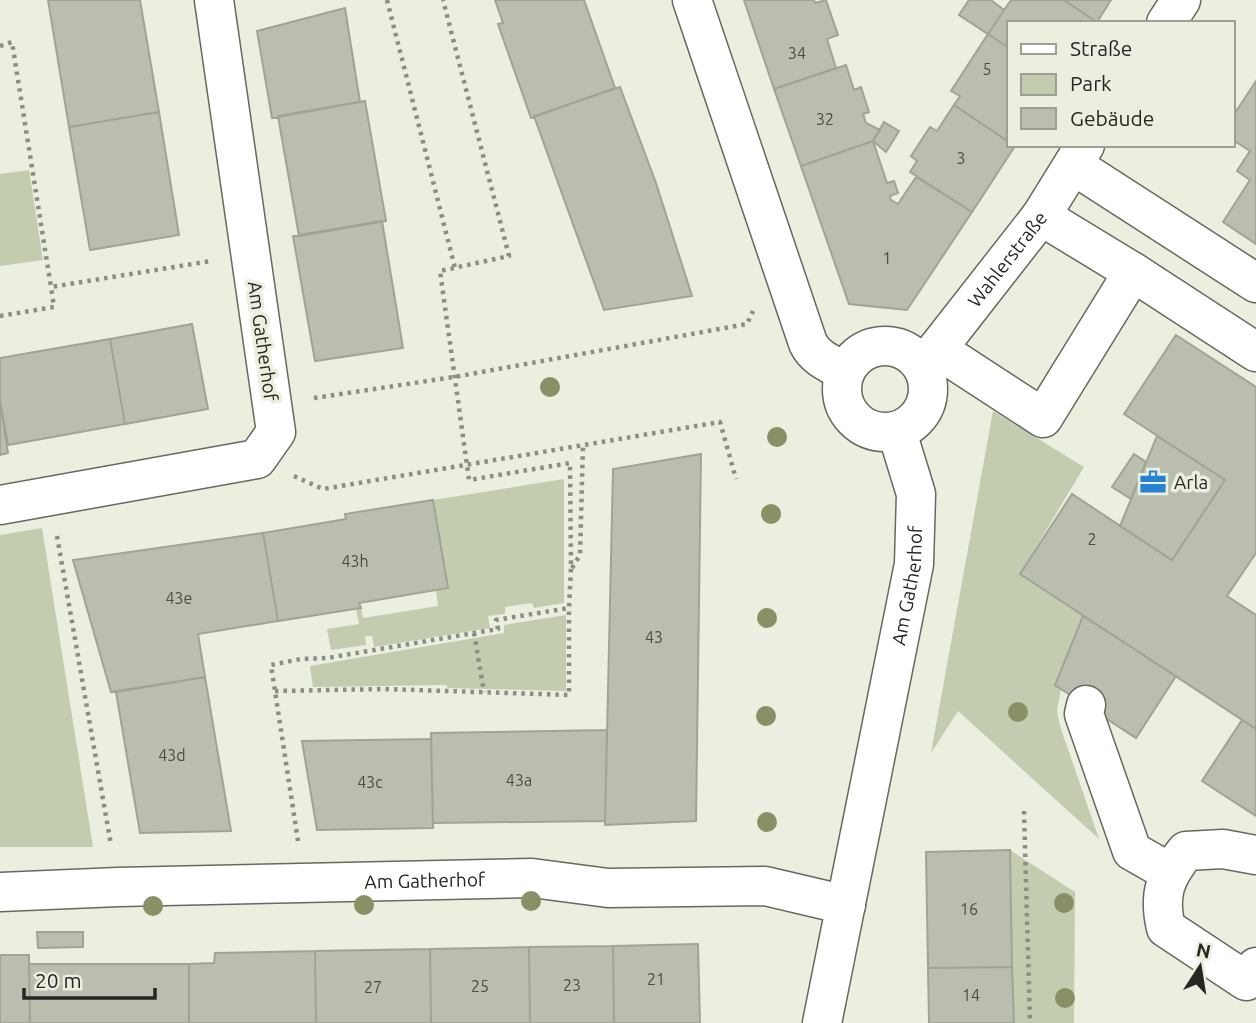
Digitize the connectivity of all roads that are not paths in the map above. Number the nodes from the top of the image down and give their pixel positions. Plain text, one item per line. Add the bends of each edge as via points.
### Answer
1 (214, 0) edge
2 (692, 0) edge
3 (1181, 0) edge
4 (1167, 21) edge
5 (1079, 155) edge
6 (1041, 216) junction
7 (1133, 272) junction
8 (1256, 283) edge
9 (1256, 352) edge
10 (930, 357) junction
11 (845, 372) junction
12 (897, 432) junction
13 (0, 505) edge
14 (1086, 705) dead end
15 (1256, 855) edge
16 (1169, 872) junction
17 (0, 892) edge
18 (846, 905) junction
19 (1256, 967) edge
20 (822, 1023) edge

1 - 13 street, Am Gatherhof via 275,432 257,458
2 - 11 street via 811,351
3 - 4 street
5 - 6 street, Wahlerstraße
5 - 8 street
6 - 7 street
6 - 10 street, Wahlerstraße
7 - 9 street
7 - 10 street via 1043,418
10 - 11 street via 888,345 874,346 851,361
10 - 12 street via 927,404 915,421
11 - 12 street via 841,386 848,412 869,429
12 - 18 street, Am Gatherhof via 916,494 914,564
14 - 16 street via 1084,714 1132,851
15 - 16 street via 1223,849 1186,851
16 - 19 street via 1161,908 1166,928 1246,981
17 - 18 street, Am Gatherhof via 532,878 608,888 765,886
18 - 20 street, Am Gatherhof

